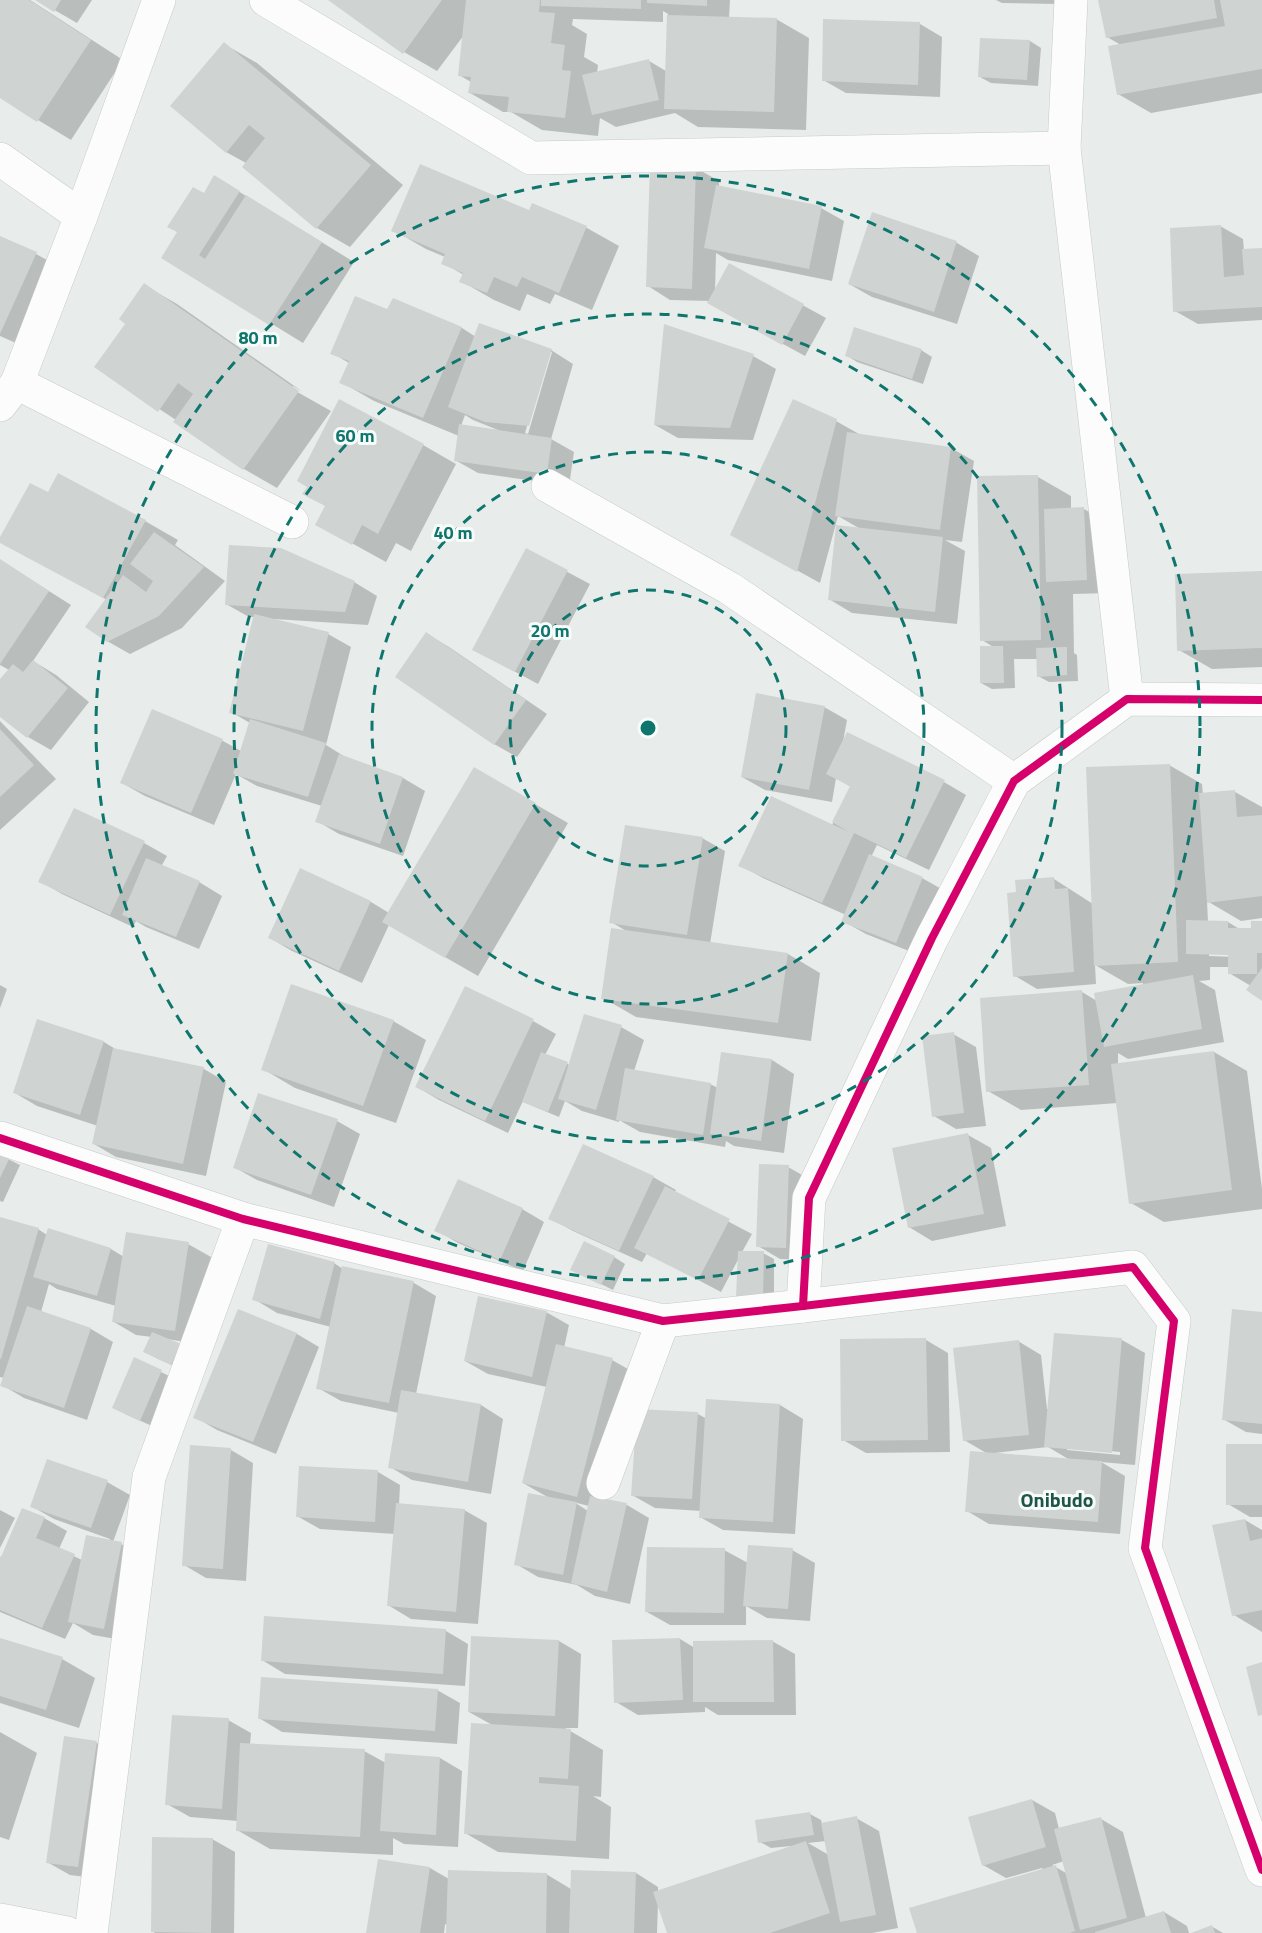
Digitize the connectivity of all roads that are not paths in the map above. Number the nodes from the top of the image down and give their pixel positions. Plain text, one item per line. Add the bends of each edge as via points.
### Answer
1 (159, 0) edge
2 (266, 0) edge
3 (1071, 0) edge
4 (1064, 148) junction
5 (0, 159) edge
6 (81, 216) junction
7 (8, 394) edge
8 (548, 486) dead end
9 (292, 522) dead end
10 (1127, 699) junction
11 (1262, 700) edge
12 (1014, 781) junction
13 (0, 1138) edge
14 (243, 1219) junction
15 (802, 1306) junction
16 (663, 1321) junction
17 (603, 1483) dead end
18 (1262, 1870) edge
19 (0, 1920) edge
20 (68, 1933) edge
21 (91, 1933) edge

1 - 6 street
2 - 4 street via 531,158
3 - 4 street
4 - 10 street
5 - 6 street
6 - 7 street
7 - 9 street
8 - 12 street via 729,588
10 - 11 street
10 - 12 street
12 - 15 street via 932,938 809,1198
13 - 14 street
14 - 16 street
14 - 21 street via 148,1477
15 - 16 street
15 - 18 street via 1133,1267 1174,1321 1145,1548
16 - 17 street
19 - 20 street

